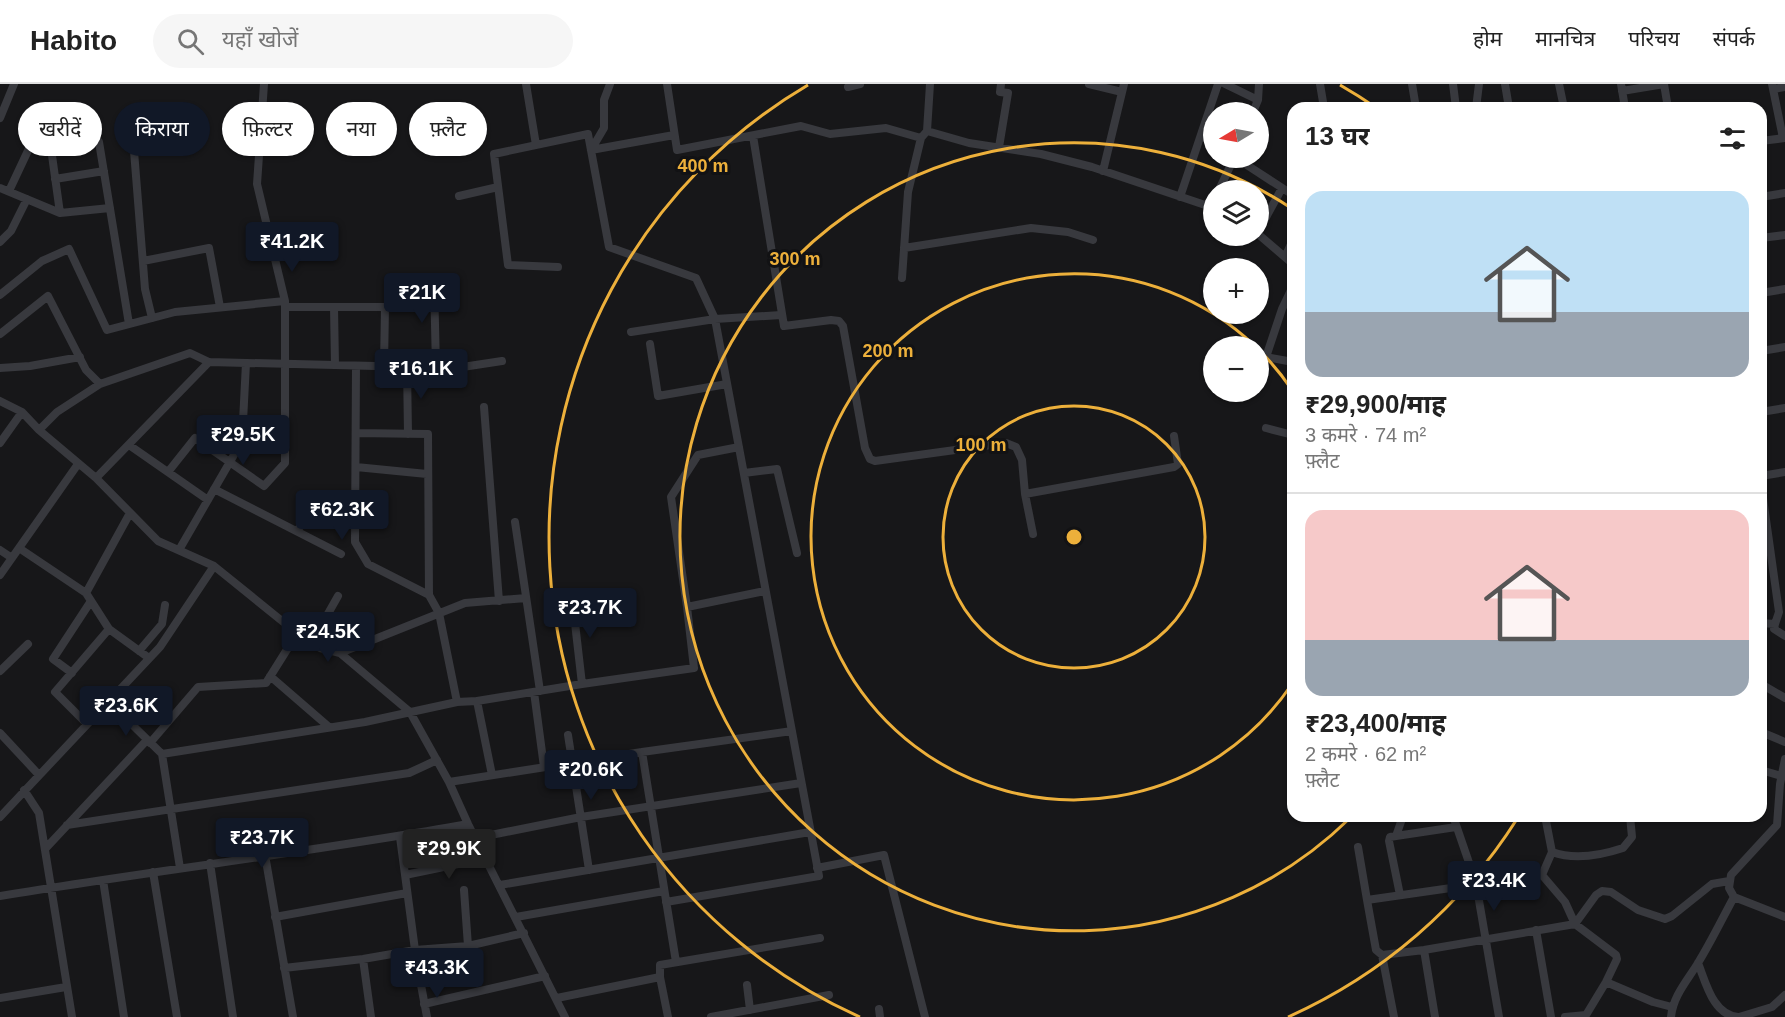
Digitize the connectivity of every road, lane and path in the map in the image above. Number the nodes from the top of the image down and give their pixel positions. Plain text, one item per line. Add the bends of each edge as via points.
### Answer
1 (14, 84) edge
2 (264, 84) edge
3 (526, 84) edge
4 (610, 84) edge
5 (667, 84) edge
6 (860, 84) edge
7 (930, 84) edge
8 (1001, 84) edge
9 (1089, 84) edge
10 (1218, 84) edge
11 (1225, 84) edge
12 (1259, 84) edge
13 (1320, 84) edge
14 (1413, 84) edge
15 (1453, 84) edge
16 (1479, 84) edge
17 (1505, 84) edge
18 (1559, 84) edge
19 (1664, 84) edge
20 (848, 87) dead end
21 (1773, 87) edge
22 (1785, 87) edge
23 (1123, 88) edge
24 (1622, 88) edge
25 (1258, 100) joint
26 (1323, 102) edge
27 (1415, 102) edge
28 (1455, 102) edge
29 (1477, 102) edge
30 (1508, 102) edge
31 (1562, 102) edge
32 (1667, 102) edge
33 (0, 118) edge
34 (927, 130) junction
35 (674, 135) junction
36 (753, 136) junction
37 (921, 138) junction
38 (1784, 138) edge
39 (1767, 140) edge
40 (536, 145) junction
41 (999, 147) junction
42 (591, 150) junction
43 (24, 156) edge
44 (52, 156) edge
45 (101, 156) edge
46 (134, 156) edge
47 (1251, 168) edge
48 (104, 171) junction
49 (1103, 171) junction
50 (55, 179) junction
51 (498, 187) junction
52 (1282, 188) junction
53 (4, 189) edge
54 (1287, 191) edge
55 (1785, 193) edge
56 (459, 196) dead end
57 (1767, 196) edge
58 (1180, 197) junction
59 (27, 199) junction
60 (1203, 203) edge
61 (110, 208) junction
62 (1269, 212) edge
63 (60, 213) junction
64 (1785, 235) edge
65 (1767, 237) edge
66 (1093, 240) dead end
67 (0, 242) edge
68 (1269, 243) edge
69 (904, 248) junction
70 (1287, 253) edge
71 (1285, 257) joint
72 (143, 261) junction
73 (558, 267) dead end
74 (902, 278) dead end
75 (434, 280) dead end
76 (1785, 289) edge
77 (1767, 292) edge
78 (0, 295) edge
79 (1287, 299) edge
80 (286, 304) junction
81 (220, 307) junction
82 (334, 307) junction
83 (385, 307) junction
84 (435, 307) junction
85 (781, 315) junction
86 (152, 318) junction
87 (715, 319) junction
88 (129, 324) junction
89 (631, 332) dead end
90 (0, 334) edge
91 (1269, 340) edge
92 (650, 344) dead end
93 (1785, 347) edge
94 (1767, 350) edge
95 (80, 357) junction
96 (1269, 357) edge
97 (502, 361) dead end
98 (1287, 361) edge
99 (210, 362) junction
100 (246, 363) junction
101 (285, 364) junction
102 (335, 365) junction
103 (356, 366) junction
104 (384, 366) junction
105 (407, 367) junction
106 (0, 368) edge
107 (436, 368) junction
108 (100, 384) junction
109 (727, 384) junction
110 (0, 401) edge
111 (484, 407) dead end
112 (1785, 408) edge
113 (1767, 411) edge
114 (22, 412) junction
115 (1266, 428) dead end
116 (39, 430) junction
117 (356, 433) junction
118 (1287, 433) edge
119 (408, 434) junction
120 (1174, 436) dead end
121 (1, 439) edge
122 (129, 445) junction
123 (739, 447) junction
124 (230, 462) junction
125 (78, 464) junction
126 (356, 467) junction
127 (168, 472) junction
128 (1785, 472) edge
129 (744, 473) junction
130 (427, 474) junction
131 (1767, 475) edge
132 (96, 478) junction
133 (214, 489) junction
134 (1025, 494) junction
135 (208, 500) junction
136 (317, 502) dead end
137 (130, 513) junction
138 (515, 522) dead end
139 (1767, 527) edge
140 (297, 531) junction
141 (1033, 534) dead end
142 (19, 548) junction
143 (0, 550) edge
144 (179, 550) junction
145 (797, 553) dead end
146 (341, 554) dead end
147 (12, 558) junction
148 (214, 566) junction
149 (0, 575) edge
150 (765, 591) junction
151 (429, 594) junction
152 (338, 596) dead end
153 (88, 597) junction
154 (572, 597) dead end
155 (526, 598) junction
156 (499, 601) junction
157 (165, 606) dead end
158 (687, 607) junction
159 (439, 613) junction
160 (1767, 623) edge
161 (1775, 624) junction
162 (109, 629) junction
163 (298, 632) junction
164 (1785, 636) edge
165 (312, 642) junction
166 (28, 644) dead end
167 (139, 651) junction
168 (340, 653) junction
169 (149, 658) junction
170 (0, 671) edge
171 (72, 674) junction
172 (270, 676) junction
173 (582, 684) junction
174 (1767, 688) edge
175 (537, 692) junction
176 (1785, 698) edge
177 (108, 701) junction
178 (477, 701) junction
179 (457, 702) junction
180 (410, 712) junction
181 (87, 724) junction
182 (329, 727) junction
183 (792, 731) junction
184 (0, 733) edge
185 (1767, 734) edge
186 (568, 735) dead end
187 (149, 742) junction
188 (1785, 742) edge
189 (642, 752) junction
190 (162, 754) junction
191 (1785, 759) edge
192 (437, 760) junction
193 (572, 762) junction
194 (544, 767) junction
195 (1767, 774) edge
196 (39, 775) junction
197 (492, 775) junction
198 (449, 782) junction
199 (1782, 782) edge
200 (801, 783) junction
201 (24, 790) junction
202 (651, 806) junction
203 (171, 809) junction
204 (0, 817) edge
205 (581, 817) junction
206 (1401, 822) edge
207 (1455, 822) edge
208 (1545, 822) edge
209 (1631, 822) edge
210 (468, 824) junction
211 (67, 825) junction
212 (1456, 827) junction
213 (1781, 828) edge
214 (810, 832) junction
215 (1396, 836) junction
216 (400, 837) junction
217 (476, 838) junction
218 (1358, 847) dead end
219 (45, 849) junction
220 (265, 855) junction
221 (487, 858) junction
222 (658, 858) junction
223 (210, 863) junction
224 (1548, 863) junction
225 (180, 867) junction
226 (817, 868) junction
227 (589, 870) junction
228 (153, 872) junction
229 (405, 875) junction
230 (103, 879) junction
231 (1729, 881) junction
232 (1476, 883) junction
233 (500, 885) junction
234 (52, 887) junction
235 (464, 890) dead end
236 (664, 891) junction
237 (408, 893) junction
238 (1400, 895) junction
239 (0, 896) edge
240 (1734, 897) junction
241 (1367, 900) junction
242 (666, 902) junction
243 (275, 916) junction
244 (516, 917) junction
245 (1785, 917) edge
246 (1575, 924) junction
247 (1536, 930) junction
248 (524, 933) junction
249 (819, 938) dead end
250 (1485, 939) junction
251 (468, 946) junction
252 (415, 950) junction
253 (1424, 950) junction
254 (1382, 955) junction
255 (363, 959) junction
256 (676, 962) junction
257 (1698, 963) junction
258 (284, 968) junction
259 (545, 976) junction
260 (660, 977) junction
261 (1606, 982) junction
262 (421, 985) dead end
263 (747, 985) dead end
264 (66, 987) junction
265 (829, 995) dead end
266 (1785, 995) edge
267 (556, 998) junction
268 (0, 999) edge
269 (424, 1004) junction
270 (1672, 1007) junction
271 (750, 1010) junction
272 (1587, 1016) edge
273 (72, 1017) edge
274 (124, 1017) edge
275 (176, 1017) edge
276 (233, 1017) edge
277 (293, 1017) edge
278 (371, 1017) edge
279 (427, 1017) edge
280 (565, 1017) edge
281 (668, 1017) edge
282 (711, 1017) edge
283 (924, 1017) edge
284 (1394, 1017) edge
285 (1435, 1017) edge
286 (1499, 1017) edge
287 (1551, 1017) edge
288 (1565, 1017) edge
289 (1671, 1017) edge
290 (1738, 1017) edge

1 - 33 street
2 - 80 street via 257,184
3 - 40 street
4 - 42 street via 604,100 604,128
5 - 35 street
6 - 20 street
7 - 34 street
8 - 41 street via 1000,92 1008,93
9 - 23 street
10 - 58 street
11 - 25 street
12 - 25 street
13 - 26 street
14 - 27 street
15 - 28 street
16 - 29 street
17 - 30 street
18 - 31 street
19 - 24 street
19 - 32 street
21 - 22 street
21 - 38 street
23 - 49 street
34 - 37 street
34 - 41 street via 969,143
35 - 36 street via 677,150
35 - 42 street
36 - 37 street via 801,126 830,134 886,128
36 - 85 street
37 - 69 street via 908,192
38 - 39 street
40 - 42 street via 588,134
40 - 51 street via 494,154
41 - 49 street
42 - 87 street via 609,247 696,278
43 - 53 street
44 - 50 street
45 - 48 street
46 - 72 street
47 - 52 street
48 - 50 street
48 - 61 street
49 - 58 street
50 - 63 street
51 - 56 street
51 - 73 street via 508,265
52 - 54 street
52 - 62 street
53 - 59 street
55 - 57 street
58 - 60 street
59 - 63 street
59 - 67 street via 11,231
61 - 63 street
61 - 88 street
64 - 65 street
66 - 69 street via 1068,232 1031,228
68 - 71 street
69 - 74 street
70 - 71 street
72 - 81 street via 209,248
72 - 86 street
75 - 84 street
76 - 77 street
78 - 88 street via 42,261 69,249 107,330
79 - 91 street
80 - 81 street
80 - 82 street
80 - 101 street
81 - 86 street
82 - 83 street
82 - 102 street
83 - 84 street
83 - 104 street
84 - 107 street
85 - 87 street
85 - 134 street via 784,326 831,320 843,326 870,459 1012,444 1022,460
86 - 88 street
87 - 89 street
87 - 109 street
90 - 95 street via 48,296
92 - 109 street via 658,396
93 - 94 street
95 - 106 street
95 - 108 street
96 - 98 street
97 - 107 street
99 - 100 street
99 - 108 street via 190,353
99 - 122 street
100 - 101 street
100 - 124 street via 242,441
101 - 102 street
101 - 124 street via 285,464 264,486
102 - 103 street
103 - 104 street
103 - 117 street
104 - 105 street
105 - 107 street
105 - 119 street
108 - 116 street via 57,412
109 - 123 street
110 - 114 street
111 - 156 street
112 - 113 street
114 - 116 street
114 - 121 street
115 - 118 street
116 - 125 street
117 - 119 street
117 - 126 street
119 - 130 street via 428,434
120 - 134 street via 1178,464 1174,467
122 - 127 street
122 - 132 street
123 - 129 street
123 - 158 street via 698,455 671,497
124 - 127 street via 195,438
124 - 133 street
125 - 132 street
125 - 142 street
126 - 130 street
126 - 151 street via 356,542 368,564
127 - 135 street
128 - 131 street
129 - 145 street via 777,469
129 - 150 street
130 - 151 street
132 - 137 street
133 - 135 street
133 - 140 street
134 - 141 street
135 - 144 street
136 - 140 street
137 - 144 street via 158,540
137 - 153 street
138 - 155 street
139 - 161 street via 1779,612
140 - 146 street
142 - 147 street
142 - 153 street
143 - 147 street
144 - 148 street
147 - 149 street
148 - 163 street
148 - 169 street
150 - 158 street
150 - 183 street
151 - 159 street
152 - 165 street
153 - 162 street
153 - 171 street via 53,659
154 - 173 street
155 - 156 street
155 - 175 street
156 - 159 street via 465,603
157 - 167 street via 162,624
158 - 173 street via 694,668
159 - 168 street
159 - 179 street
160 - 161 street
161 - 164 street via 1774,629
162 - 167 street
162 - 171 street
163 - 165 street
163 - 172 street
165 - 168 street
166 - 170 street
167 - 169 street
168 - 180 street
169 - 177 street
171 - 181 street via 55,693
172 - 182 street
172 - 187 street via 266,683 198,687
173 - 175 street
174 - 176 street
175 - 178 street
175 - 194 street
177 - 181 street
177 - 187 street
178 - 179 street
178 - 197 street
179 - 180 street
180 - 182 street
180 - 192 street
181 - 196 street
182 - 190 street
183 - 189 street
183 - 200 street
184 - 196 street
185 - 188 street
186 - 193 street
187 - 190 street
187 - 211 street
189 - 193 street
189 - 202 street
190 - 203 street
191 - 199 street
192 - 198 street
192 - 203 street via 409,773
193 - 194 street
193 - 205 street
194 - 197 street
195 - 199 street
196 - 201 street
197 - 198 street
198 - 210 street
199 - 213 street
200 - 202 street
200 - 214 street
201 - 204 street
201 - 219 street via 39,813
202 - 205 street
202 - 222 street
203 - 211 street
203 - 225 street
205 - 217 street
205 - 227 street
206 - 215 street
207 - 212 street
208 - 224 street
209 - 224 street via 1632,837 1623,848
210 - 216 street
210 - 217 street
211 - 219 street
212 - 215 street
212 - 232 street
213 - 231 street
214 - 222 street
214 - 226 street
215 - 238 street via 1389,841
216 - 220 street
216 - 229 street
217 - 221 street
218 - 241 street
219 - 234 street
220 - 223 street
220 - 243 street
221 - 229 street
221 - 233 street
222 - 227 street
222 - 236 street
223 - 225 street
223 - 276 street
224 - 232 street
224 - 246 street
225 - 228 street
226 - 242 street via 819,876
226 - 283 street via 884,855
227 - 233 street
228 - 230 street
228 - 275 street
229 - 237 street
230 - 234 street
230 - 274 street
231 - 240 street
231 - 246 street via 1712,884 1672,916 1661,918 1602,891
232 - 238 street
232 - 250 street
233 - 244 street
234 - 239 street
234 - 264 street
235 - 251 street
236 - 242 street
236 - 244 street
237 - 243 street
237 - 252 street
238 - 241 street
240 - 245 street
240 - 257 street
241 - 254 street via 1376,950
242 - 256 street
243 - 258 street
244 - 248 street
246 - 247 street
246 - 261 street via 1616,955 1617,963
247 - 250 street
247 - 287 street
248 - 251 street
248 - 259 street
249 - 256 street
250 - 253 street
250 - 286 street
251 - 252 street
252 - 255 street
253 - 254 street
253 - 285 street
254 - 284 street
255 - 258 street
255 - 278 street
256 - 260 street via 660,965
257 - 270 street
257 - 290 street via 1721,1011
258 - 277 street
259 - 267 street
259 - 269 street
260 - 267 street
260 - 281 street
261 - 270 street
261 - 272 street
262 - 269 street
263 - 271 street
264 - 268 street
264 - 273 street
265 - 271 street
266 - 290 street via 1772,1007
267 - 280 street
269 - 279 street
270 - 289 street
271 - 282 street
272 - 288 street

